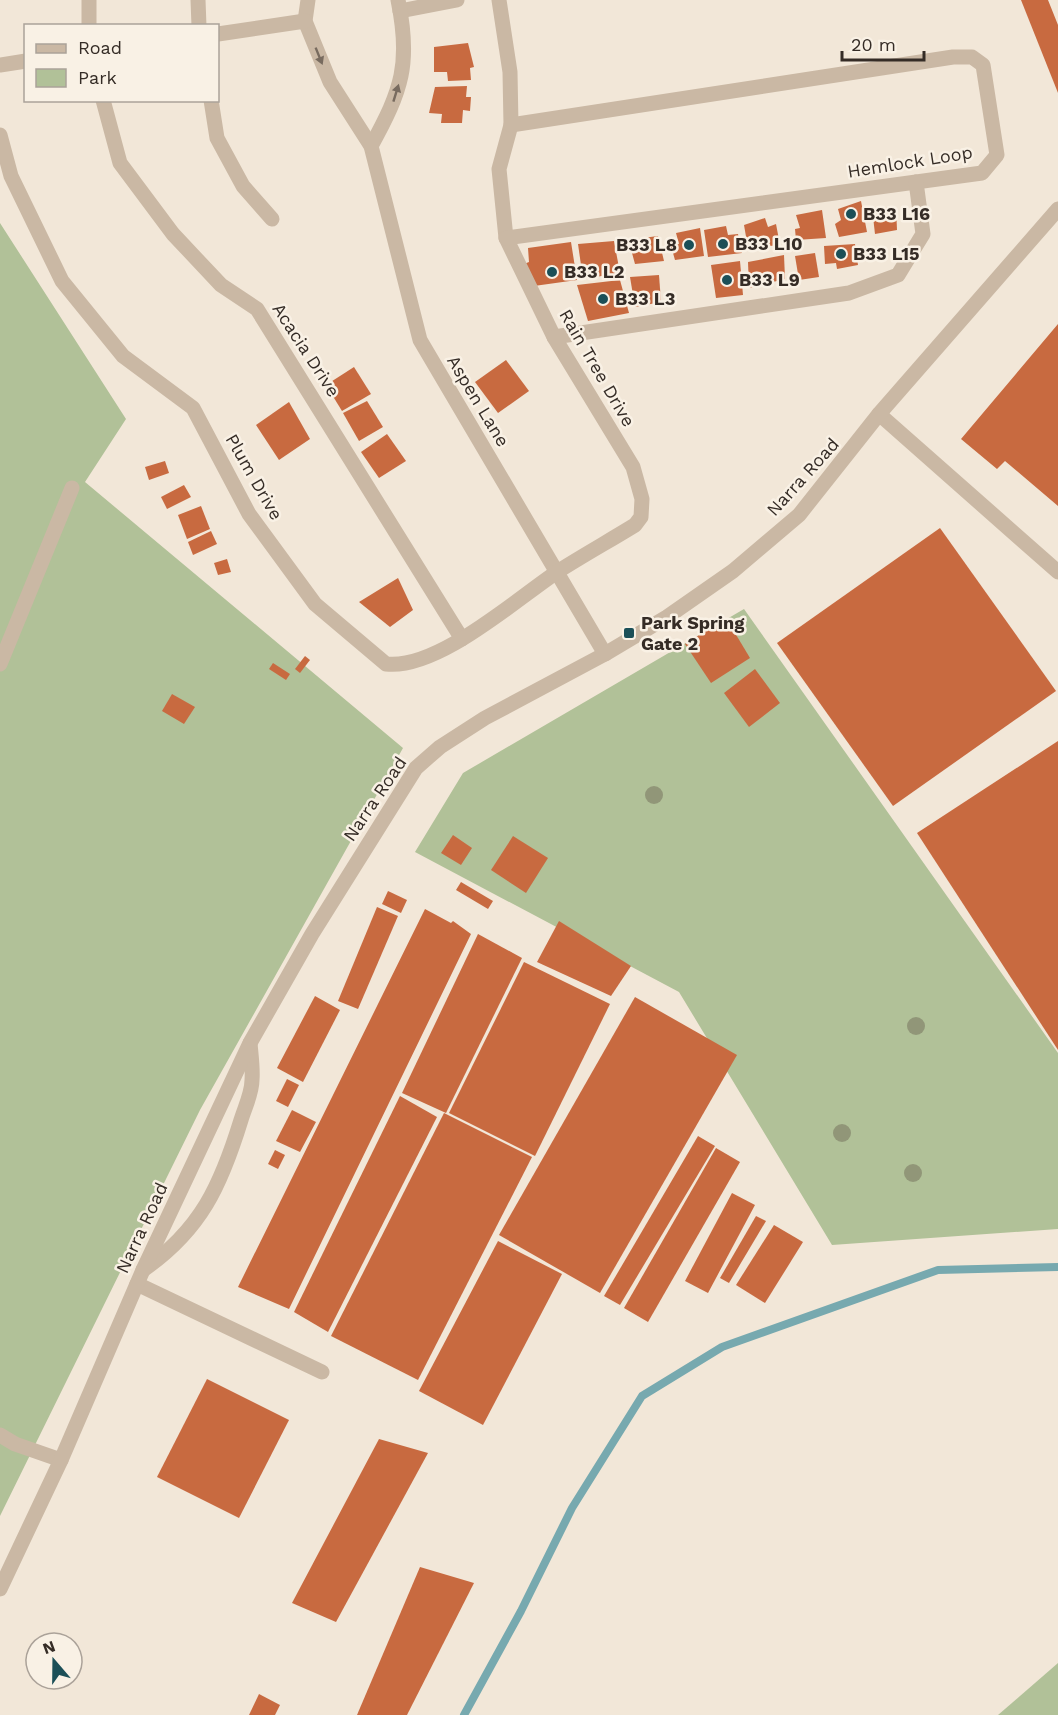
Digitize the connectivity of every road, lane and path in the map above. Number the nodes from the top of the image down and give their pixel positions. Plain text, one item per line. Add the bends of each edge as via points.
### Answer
1 (89, 0) edge
2 (198, 0) edge
3 (308, 0) edge
4 (457, 0) edge
5 (499, 0) edge
6 (399, 6) edge
7 (305, 21) junction
8 (89, 24) edge
9 (199, 24) edge
10 (219, 34) edge
11 (24, 61) edge
12 (0, 65) edge
13 (104, 102) edge
14 (211, 102) edge
15 (511, 125) junction
16 (0, 135) edge
17 (370, 146) junction
18 (916, 182) junction
19 (1058, 209) edge
20 (272, 219) dead end
21 (506, 238) junction
22 (554, 337) junction
23 (879, 414) junction
24 (72, 488) dead end
25 (558, 572) junction
26 (1058, 572) edge
27 (462, 639) junction
28 (605, 654) junction
29 (0, 664) edge
30 (250, 1043) junction
31 (140, 1277) junction
32 (322, 1372) dead end
33 (0, 1435) edge
34 (62, 1460) junction
35 (0, 1589) edge

1 - 8 street
2 - 9 street
3 - 7 street
4 - 6 street
5 - 15 street, Rain Tree Drive via 510,72
17 -> 6 street via 392,109 404,70 405,37
7 - 10 street
7 -> 17 street, Aspen Lane via 330,82
11 - 12 street
13 - 27 street, Acacia Drive via 120,163 173,234 221,285 257,309
14 - 20 street via 217,138 243,186
15 - 18 street, Hemlock Loop via 972,57 983,65 997,155 982,173
15 - 21 street, Rain Tree Drive via 499,169
16 - 27 street, Plum Drive via 10,176 62,281 123,356 193,408 249,514 315,604 386,664 401,666 415,662
17 - 25 street, Aspen Lane via 420,340
18 - 21 street, Hemlock Loop
18 - 22 street via 923,234 898,275 849,293
19 - 23 street, Narra Road
21 - 22 street, Rain Tree Drive
22 - 25 street, Rain Tree Drive via 633,467 642,499 636,525
23 - 26 street
23 - 28 street, Narra Road via 799,515 733,571
24 - 29 street
25 - 27 street, Plum Drive
25 - 28 street, Aspen Lane
28 - 30 street, Narra Road via 485,718 416,768 312,934
30 - 31 street, Narra Road
30 - 31 street via 253,1081 219,1179 199,1218
31 - 32 street
31 - 34 street, Narra Road
33 - 34 street
34 - 35 street, Narra Road

